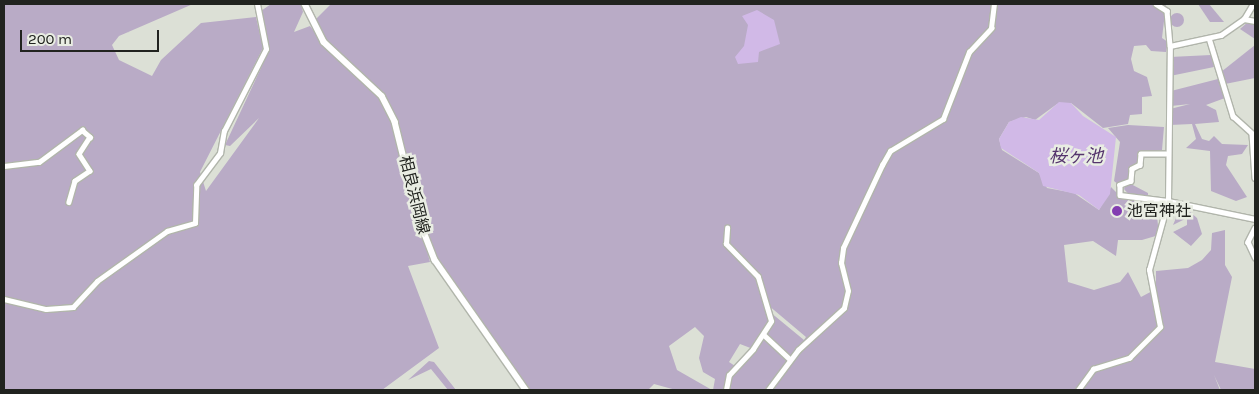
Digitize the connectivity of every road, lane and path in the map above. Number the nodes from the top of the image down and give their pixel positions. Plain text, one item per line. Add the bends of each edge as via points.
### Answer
1 (257, 4) edge
2 (305, 4) edge
3 (994, 4) edge
4 (1156, 4) edge
5 (1253, 4) edge
6 (1244, 18) junction
7 (1255, 22) edge
8 (1209, 38) junction
9 (1170, 46) junction
10 (1253, 136) edge
11 (1166, 154) junction
12 (4, 166) edge
13 (1255, 178) edge
14 (1168, 201) junction
15 (69, 202) dead end
16 (1255, 219) edge
17 (726, 228) dead end
18 (1255, 228) edge
19 (1255, 258) edge
20 (4, 299) edge
21 (764, 335) junction
22 (790, 359) junction
23 (526, 390) edge
24 (726, 390) edge
25 (768, 390) edge
26 (1078, 390) edge

1 - 20 street via 266,49 224,131 220,154 196,185 195,223 167,231 97,281 73,306 46,309
2 - 23 main road, 相良浜岡線 via 324,42 370,80 388,106 419,219 435,260
3 - 22 street via 991,28 969,52 943,119 890,151 882,164 843,248 841,263 848,291 844,308
4 - 9 street via 1167,11
5 - 6 street
6 - 7 street
6 - 8 street
8 - 9 street
8 - 10 street via 1230,109
9 - 11 street
10 - 13 street
11 - 14 street
11 - 14 street via 1141,154 1140,166 1132,169 1131,181 1120,185 1120,195
12 - 15 street via 39,162 82,130 90,137 79,154 90,171 76,181
14 - 16 street
14 - 26 street via 1149,270 1160,327 1129,358 1093,369
17 - 21 street via 726,244 758,277 770,312
18 - 19 street via 1248,242
21 - 22 street
21 - 24 street via 729,375
22 - 25 street

